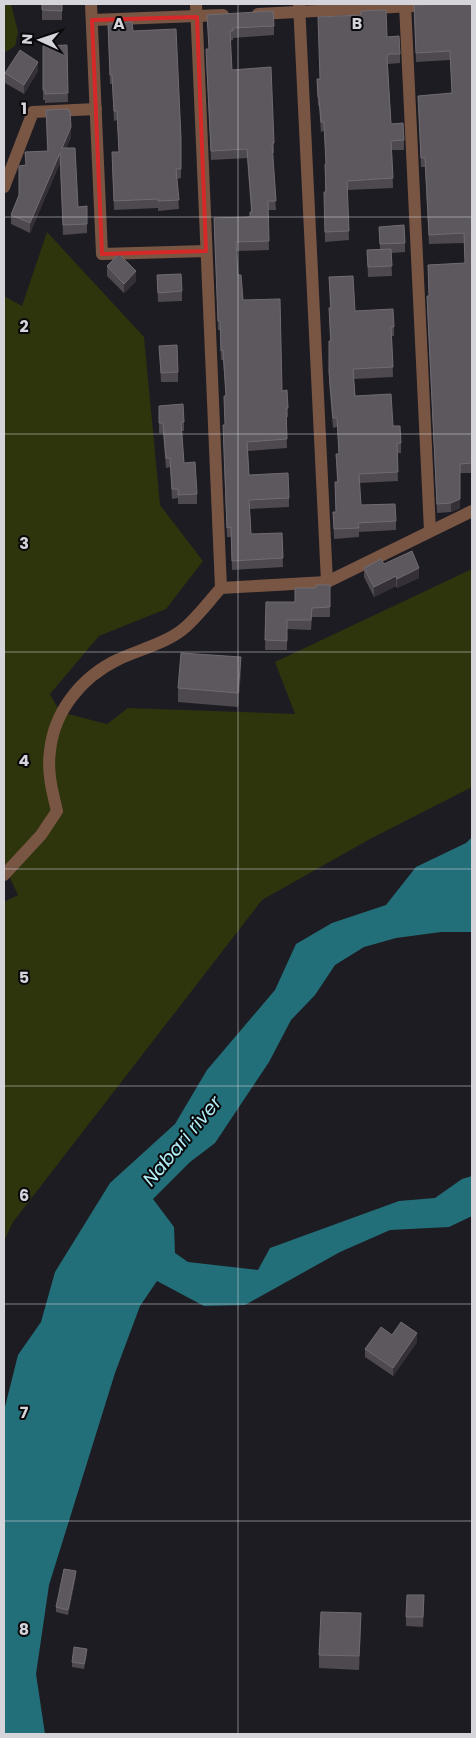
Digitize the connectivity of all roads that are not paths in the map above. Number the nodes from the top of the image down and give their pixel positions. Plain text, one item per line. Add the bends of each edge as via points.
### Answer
1 (91, 4) edge
2 (405, 5) edge
3 (423, 6) edge
4 (300, 8) edge
5 (196, 10) edge
6 (92, 20) junction
7 (96, 109) junction
8 (4, 187) edge
9 (206, 251) junction
10 (472, 511) edge
11 (430, 531) junction
12 (327, 582) junction
13 (221, 588) junction
14 (4, 875) edge

1 - 6 street
2 - 3 street
2 - 4 street
2 - 11 street
4 - 5 street via 239,15
4 - 12 street
5 - 6 street
5 - 9 street
6 - 7 street
7 - 8 street via 33,112
7 - 9 street via 102,254
9 - 13 street
10 - 11 street
11 - 12 street
12 - 13 street
13 - 14 street via 182,630 106,666 68,701 50,751 52,790 57,811 41,835

